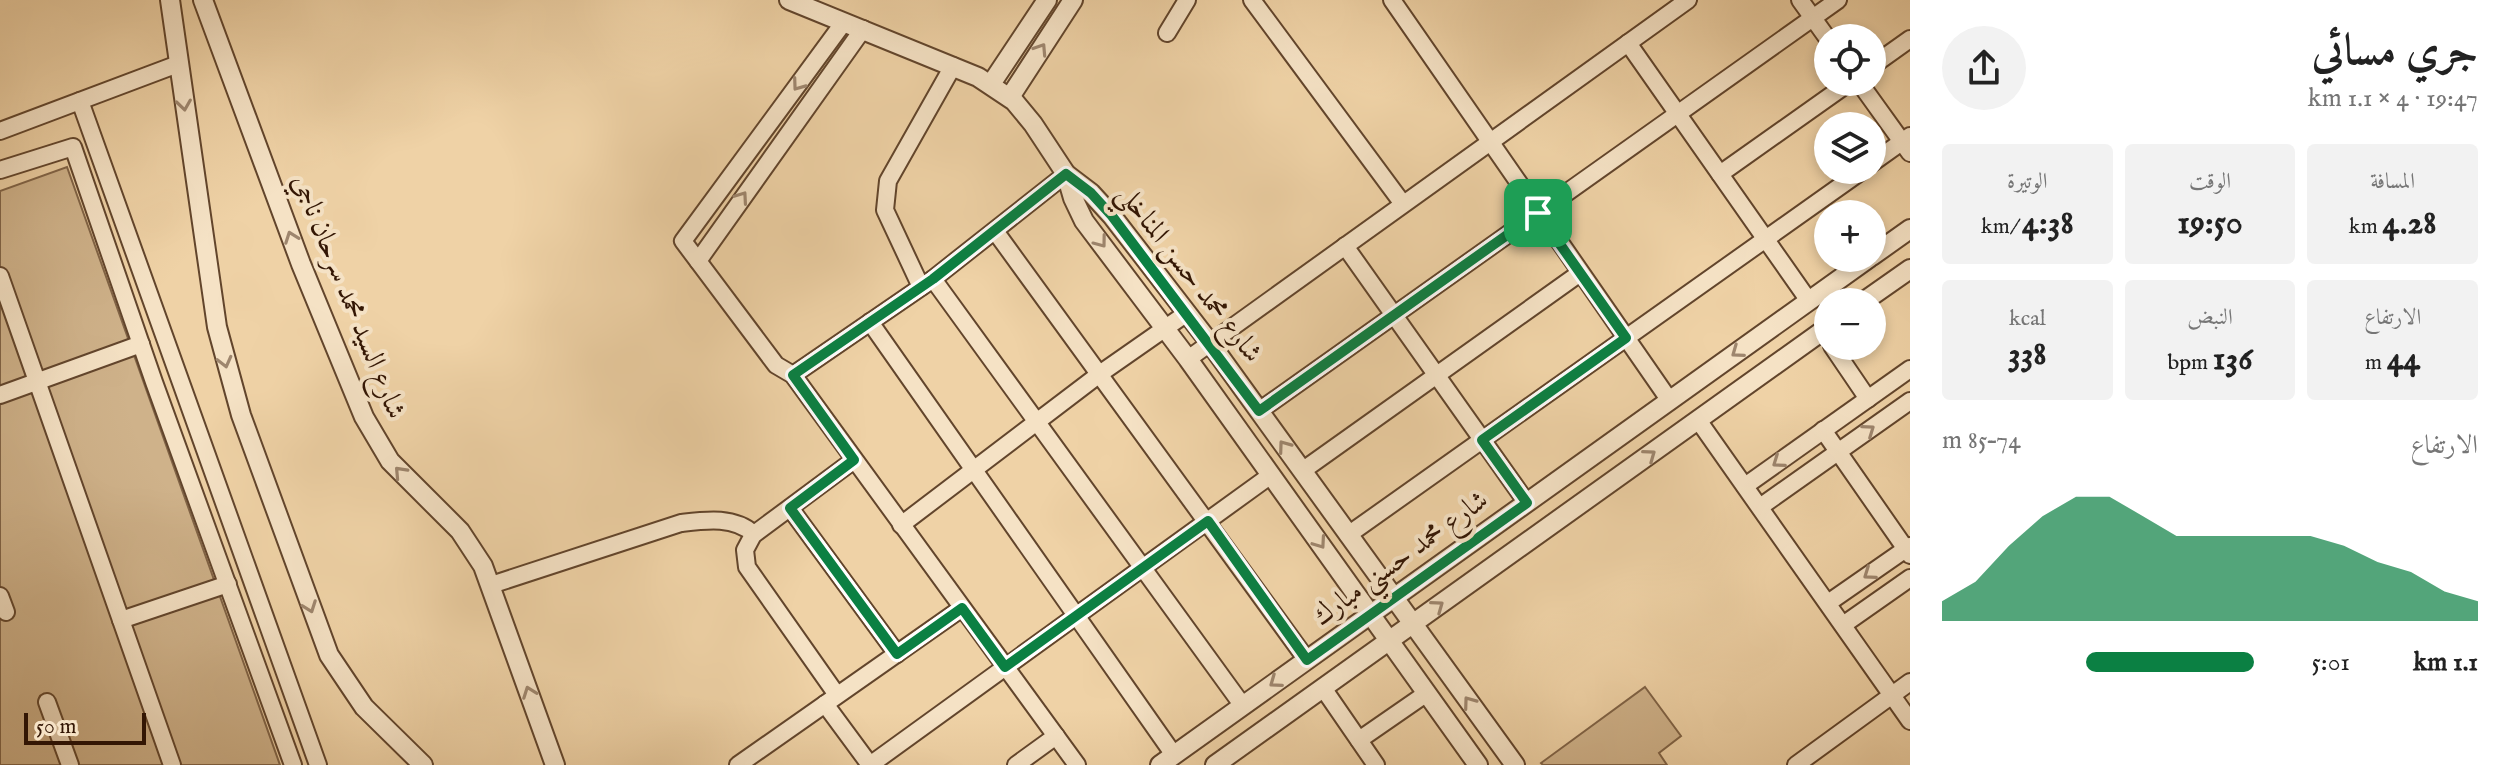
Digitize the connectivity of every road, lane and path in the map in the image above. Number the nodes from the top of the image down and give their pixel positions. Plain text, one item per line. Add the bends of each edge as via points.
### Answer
1 (170, 0) edge
2 (203, 0) edge
3 (789, 0) edge
4 (1047, 0) edge
5 (1073, 0) edge
6 (1187, 0) edge
7 (1252, 0) edge
8 (1392, 0) edge
9 (1688, 0) edge
10 (1800, 0) edge
11 (1838, 0) edge
12 (1812, 18) junction
13 (844, 22) junction
14 (1817, 24) edge
15 (863, 29) junction
16 (1167, 33) dead end
17 (1910, 39) edge
18 (1628, 43) junction
19 (1886, 56) edge
20 (178, 64) junction
21 (953, 66) junction
22 (991, 84) junction
23 (1830, 96) edge
24 (1870, 96) edge
25 (1010, 97) junction
26 (80, 101) junction
27 (1677, 114) junction
28 (0, 131) edge
29 (762, 134) junction
30 (1489, 143) junction
31 (1907, 144) edge
32 (778, 146) junction
33 (1886, 155) edge
34 (0, 170) edge
35 (1066, 174) junction
36 (1720, 174) junction
37 (1843, 184) edge
38 (1403, 204) junction
39 (1538, 213) junction
40 (1910, 229) edge
41 (995, 231) junction
42 (1766, 239) junction
43 (1345, 246) junction
44 (1886, 246) edge
45 (698, 261) junction
46 (1910, 269) edge
47 (1850, 272) edge
48 (1580, 273) junction
49 (0, 276) edge
50 (927, 283) junction
51 (1883, 288) edge
52 (1809, 301) junction
53 (1187, 313) junction
54 (1394, 315) junction
55 (870, 322) junction
56 (1165, 328) junction
57 (1772, 328) junction
58 (1626, 338) junction
59 (1814, 342) edge
60 (1210, 343) junction
61 (141, 344) junction
62 (1791, 354) junction
63 (1188, 359) junction
64 (1843, 360) edge
65 (1101, 373) junction
66 (1904, 373) edge
67 (793, 375) junction
68 (1437, 376) junction
69 (37, 382) junction
70 (0, 395) edge
71 (1910, 398) edge
72 (1868, 399) junction
73 (1670, 401) junction
74 (1259, 411) junction
75 (1698, 420) junction
76 (1037, 422) junction
77 (1823, 430) junction
78 (1482, 440) junction
79 (1838, 452) junction
80 (854, 460) junction
81 (974, 470) junction
82 (1302, 471) junction
83 (1271, 475) junction
84 (1745, 486) junction
85 (1527, 503) junction
86 (1760, 507) junction
87 (790, 508) junction
88 (1208, 521) junction
89 (901, 525) junction
90 (754, 534) junction
91 (1348, 535) junction
92 (1908, 550) edge
93 (1142, 568) junction
94 (1910, 578) edge
95 (228, 584) junction
96 (491, 585) junction
97 (1394, 598) junction
98 (1828, 603) junction
99 (962, 608) junction
100 (1371, 614) junction
101 (1077, 616) junction
102 (121, 620) junction
103 (1413, 624) junction
104 (1843, 625) junction
105 (1389, 640) junction
106 (897, 654) junction
107 (1307, 660) junction
108 (1005, 667) junction
109 (1910, 682) edge
110 (1323, 688) junction
111 (1427, 693) junction
112 (1892, 695) junction
113 (831, 700) junction
114 (47, 702) dead end
115 (1243, 706) junction
116 (1910, 721) edge
117 (1056, 736) junction
118 (1359, 740) junction
119 (1167, 760) edge
120 (70, 765) edge
121 (172, 765) edge
122 (293, 765) edge
123 (318, 765) edge
124 (423, 765) edge
125 (555, 765) edge
126 (739, 765) edge
127 (870, 765) edge
128 (1016, 765) edge
129 (1077, 765) edge
130 (1215, 765) edge
131 (1376, 765) edge
132 (1478, 765) edge
133 (1515, 765) edge
134 (1796, 765) edge

1 - 20 street
96 -> 2 street, شارع السيد محمد سرحان ناجي via 460,531 402,475 368,425 301,264
3 - 13 street, شارع محمد حسن المناخلي
4 - 22 street
25 -> 5 street
6 - 16 street
7 - 38 street
8 - 30 street
9 - 18 street
10 - 12 street
11 - 12 street
12 - 14 street
12 - 27 street
13 - 15 street, شارع محمد حسن المناخلي
13 -> 29 street
15 - 21 street, شارع محمد حسن المناخلي
15 - 32 street
17 - 19 street
18 - 27 street
18 - 30 street
20 - 26 street
20 -> 124 street via 217,327 241,415 329,655 364,707
21 - 22 street, شارع محمد حسن المناخلي
21 - 50 street via 888,181 885,210
22 - 25 street, شارع محمد حسن المناخلي
23 - 36 street
24 - 31 street
25 - 35 street, شارع محمد حسن المناخلي
26 - 28 street
26 - 123 street
27 - 36 street
27 - 39 street
29 - 32 street
29 - 45 street via 683,241
30 - 38 street
30 - 39 street
31 - 33 street
45 -> 32 street
34 - 61 street via 73,147
35 - 41 street
35 - 53 street, شارع محمد حسن المناخلي via 1101,204
35 -> 56 street, شارع محمد حسن المناخلي via 1084,221
36 - 42 street
37 - 42 street
38 - 43 street
39 - 48 street
39 - 54 street
40 - 44 street, شارع محمد حسني مبارك
41 - 50 street
41 - 65 street
42 - 52 street
42 - 58 street
43 - 54 street
43 - 60 street
45 - 67 street via 776,365
46 - 51 street
47 - 52 street, شارع محمد حسني مبارك
48 - 58 street
48 - 68 street
49 - 69 street
50 - 55 street
50 - 76 street
52 - 57 street, شارع محمد حسني مبارك
53 - 56 street
53 - 60 street, شارع محمد حسن المناخلي
54 - 68 street
54 - 74 street
55 - 67 street
55 - 81 street
56 - 63 street, شارع محمد حسن المناخلي
56 - 65 street
57 - 62 street
57 -> 73 street, شارع محمد حسني مبارك
58 - 73 street
58 - 78 street
59 - 62 street, شارع محمد حسني مبارك
60 - 63 street
60 - 74 street, شارع محمد حسن المناخلي
61 - 69 street
61 - 95 street
62 - 75 street, شارع محمد حسني مبارك
63 - 83 street, شارع محمد حسن المناخلي
64 - 72 street
65 - 76 street
65 - 88 street
66 - 71 street
66 - 72 street
67 - 80 street
68 - 78 street
68 - 82 street
69 - 70 street
69 - 102 street
79 -> 71 street
72 - 77 street
73 - 85 street, شارع محمد حسني مبارك
82 -> 74 street, شارع محمد حسن المناخلي
75 - 84 street
103 -> 75 street, شارع محمد حسني مبارك
76 - 81 street
76 - 93 street
77 - 79 street
77 -> 84 street
78 - 85 street
78 - 91 street
79 - 86 street
79 - 92 street
80 - 87 street
80 - 89 street
81 - 89 street
81 - 101 street
82 - 91 street, شارع محمد حسن المناخلي
83 - 88 street
83 -> 100 street, شارع محمد حسن المناخلي
84 - 86 street
85 - 97 street, شارع محمد حسني مبارك
86 - 98 street
87 - 90 street
87 - 106 street
88 - 93 street
88 - 107 street
89 - 99 street
90 - 96 street via 744,525 712,519 681,523
90 - 113 street via 745,550 747,567
91 - 97 street, شارع محمد حسن المناخلي
92 -> 98 street
93 - 101 street
93 - 115 street
94 - 104 street
95 - 102 street
95 - 122 street
125 -> 96 street, شارع السيد محمد سرحان ناجي
97 - 100 street, شارع محمد حسني مبارك
97 - 103 street, شارع محمد حسن المناخلي
98 - 104 street
99 - 106 street
99 - 108 street
100 - 105 street, شارع محمد حسن المناخلي
100 - 107 street, شارع محمد حسني مبارك
101 - 108 street
101 - 119 street
102 - 121 street
103 - 105 street, شارع محمد حسني مبارك
133 -> 103 street, شارع محمد حسن المناخلي
104 - 112 street
105 - 110 street, شارع محمد حسني مبارك
105 - 111 street, شارع محمد حسن المناخلي
106 - 113 street
107 -> 115 street, شارع محمد حسني مبارك
108 - 117 street
108 - 127 street
109 - 112 street
110 - 118 street
110 - 130 street, شارع محمد حسني مبارك
111 - 118 street
111 - 132 street, شارع محمد حسن المناخلي
112 - 116 street
112 - 134 street
113 - 126 street
113 - 127 street
114 - 120 street
115 - 119 street, شارع محمد حسني مبارك
117 - 128 street
117 - 129 street
118 - 131 street

